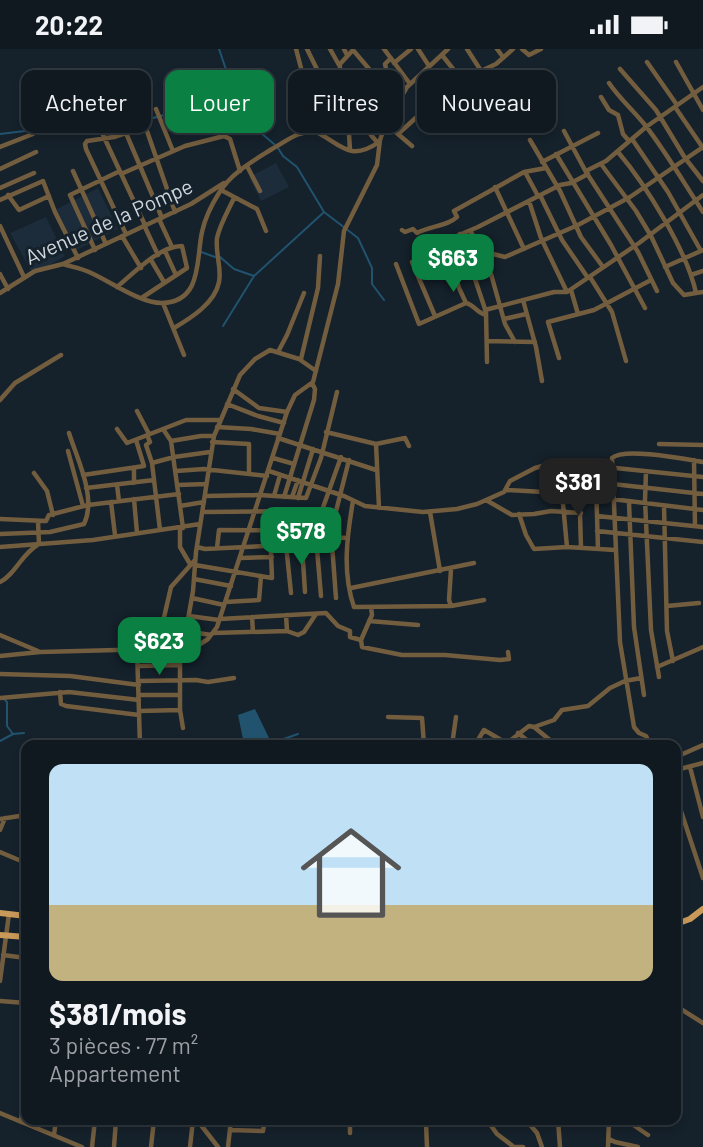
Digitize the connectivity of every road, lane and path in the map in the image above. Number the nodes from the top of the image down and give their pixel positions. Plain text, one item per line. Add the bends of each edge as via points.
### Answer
1 (296, 49) edge
2 (307, 49) edge
3 (330, 49) edge
4 (344, 49) edge
5 (384, 49) edge
6 (411, 49) edge
7 (418, 49) edge
8 (448, 49) edge
9 (467, 49) edge
10 (497, 49) edge
11 (513, 49) edge
12 (522, 49) edge
13 (541, 49) edge
14 (347, 55) junction
15 (442, 55) junction
16 (503, 57) junction
17 (392, 60) junction
18 (647, 62) dead end
19 (676, 62) dead end
20 (339, 66) junction
21 (429, 66) junction
22 (620, 69) dead end
23 (302, 70) edge
24 (317, 70) edge
25 (340, 70) edge
26 (370, 70) edge
27 (386, 70) edge
28 (425, 70) edge
29 (454, 70) edge
30 (480, 70) edge
31 (483, 70) edge
32 (417, 77) edge
33 (410, 83) junction
34 (608, 83) dead end
35 (703, 87) edge
36 (693, 93) junction
37 (403, 94) edge
38 (601, 97) dead end
39 (676, 106) junction
40 (156, 109) dead end
41 (703, 110) edge
42 (417, 117) edge
43 (660, 117) junction
44 (646, 127) junction
45 (564, 131) dead end
46 (103, 133) edge
47 (147, 133) edge
48 (300, 133) edge
49 (317, 133) edge
50 (348, 133) edge
51 (369, 133) edge
52 (382, 133) edge
53 (598, 133) dead end
54 (33, 134) dead end
55 (398, 134) joint
56 (104, 138) junction
57 (530, 140) dead end
58 (631, 140) junction
59 (379, 142) junction
60 (412, 145) dead end
61 (571, 145) junction
62 (0, 146) edge
63 (703, 148) edge
64 (173, 151) junction
65 (350, 151) junction
66 (36, 152) dead end
67 (618, 152) junction
68 (556, 154) junction
69 (685, 158) junction
70 (156, 159) junction
71 (542, 162) junction
72 (601, 164) junction
73 (140, 166) junction
74 (247, 166) junction
75 (673, 166) junction
76 (546, 168) junction
77 (0, 169) edge
78 (73, 171) dead end
79 (240, 171) junction
80 (121, 172) junction
81 (525, 172) junction
82 (34, 173) dead end
83 (587, 173) junction
84 (657, 177) junction
85 (229, 178) junction
86 (100, 179) junction
87 (703, 181) edge
88 (571, 183) junction
89 (495, 187) junction
90 (557, 187) junction
91 (642, 187) junction
92 (0, 188) edge
93 (81, 188) junction
94 (221, 190) junction
95 (260, 191) dead end
96 (8, 195) junction
97 (538, 195) junction
98 (703, 195) edge
99 (49, 196) junction
100 (234, 198) junction
101 (625, 199) junction
102 (0, 200) edge
103 (530, 201) junction
104 (695, 201) junction
105 (609, 208) junction
106 (508, 211) junction
107 (176, 212) junction
108 (679, 212) junction
109 (703, 212) edge
110 (593, 216) junction
111 (160, 219) junction
112 (665, 222) junction
113 (144, 225) junction
114 (0, 226) edge
115 (575, 226) junction
116 (402, 230) dead end
117 (266, 231) dead end
118 (470, 231) junction
119 (559, 234) junction
120 (650, 234) junction
121 (124, 235) junction
122 (460, 235) junction
123 (543, 241) junction
124 (106, 244) junction
125 (634, 246) junction
126 (172, 247) junction
127 (524, 249) junction
128 (95, 250) junction
129 (165, 251) junction
130 (702, 251) edge
131 (485, 254) junction
132 (158, 255) junction
133 (320, 256) dead end
134 (617, 257) junction
135 (78, 258) junction
136 (684, 259) junction
137 (151, 260) junction
138 (469, 261) junction
139 (412, 262) dead end
140 (63, 264) junction
141 (396, 264) dead end
142 (603, 267) junction
143 (665, 267) junction
144 (141, 268) junction
145 (703, 271) edge
146 (0, 274) edge
147 (176, 275) junction
148 (691, 275) junction
149 (24, 277) junction
150 (589, 277) junction
151 (475, 279) junction
152 (651, 280) junction
153 (164, 282) junction
154 (117, 286) junction
155 (635, 287) junction
156 (8, 289) junction
157 (569, 291) junction
158 (657, 291) dead end
159 (703, 292) edge
160 (0, 293) edge
161 (303, 293) dead end
162 (696, 293) junction
163 (142, 297) junction
164 (523, 300) junction
165 (163, 303) junction
166 (466, 303) junction
167 (608, 303) junction
168 (500, 306) junction
169 (645, 308) dead end
170 (486, 312) junction
171 (526, 314) junction
172 (578, 314) junction
173 (435, 316) junction
174 (504, 319) junction
175 (174, 328) junction
176 (487, 341) junction
177 (515, 342) junction
178 (535, 342) junction
179 (278, 352) junction
180 (61, 355) dead end
181 (184, 355) dead end
182 (559, 358) dead end
183 (300, 360) junction
184 (626, 361) dead end
185 (487, 362) dead end
186 (316, 371) junction
187 (542, 380) dead end
188 (312, 383) junction
189 (233, 389) junction
190 (337, 392) dead end
191 (0, 400) edge
192 (227, 404) junction
193 (137, 411) dead end
194 (287, 412) junction
195 (220, 420) junction
196 (284, 423) junction
197 (217, 427) junction
198 (117, 429) dead end
199 (163, 429) junction
200 (326, 432) junction
201 (69, 433) dead end
202 (148, 435) junction
203 (279, 436) junction
204 (213, 439) junction
205 (136, 440) junction
206 (171, 441) junction
207 (376, 444) junction
208 (659, 444) dead end
209 (300, 445) junction
210 (703, 445) edge
211 (409, 446) dead end
212 (313, 449) junction
213 (68, 451) dead end
214 (322, 451) junction
215 (210, 452) junction
216 (174, 457) junction
217 (341, 457) junction
218 (273, 458) junction
219 (349, 460) junction
220 (694, 460) junction
221 (703, 462) edge
222 (152, 463) junction
223 (295, 464) junction
224 (134, 468) junction
225 (612, 468) junction
226 (208, 469) junction
227 (376, 470) junction
228 (176, 471) junction
229 (646, 472) junction
230 (34, 473) dead end
231 (249, 473) junction
232 (268, 474) junction
233 (83, 475) junction
234 (280, 475) junction
235 (694, 476) junction
236 (549, 477) dead end
237 (703, 477) edge
238 (290, 478) junction
239 (154, 480) junction
240 (579, 480) junction
241 (300, 481) junction
242 (134, 482) junction
243 (596, 482) junction
244 (206, 484) junction
245 (613, 484) junction
246 (117, 485) junction
247 (178, 485) junction
248 (311, 485) junction
249 (645, 487) junction
250 (86, 488) junction
251 (505, 490) junction
252 (328, 491) junction
253 (562, 493) junction
254 (178, 494) junction
255 (339, 494) junction
256 (695, 494) junction
257 (703, 494) edge
258 (260, 495) junction
259 (156, 496) junction
260 (274, 496) junction
261 (579, 496) junction
262 (284, 497) junction
263 (292, 497) junction
264 (298, 498) junction
265 (596, 498) junction
266 (134, 499) junction
267 (204, 499) junction
268 (485, 500) junction
269 (118, 501) junction
270 (353, 501) junction
271 (613, 501) junction
272 (111, 502) junction
273 (629, 502) junction
274 (645, 503) junction
275 (86, 506) junction
276 (180, 506) junction
277 (664, 506) junction
278 (379, 508) junction
279 (695, 510) junction
280 (703, 510) edge
281 (565, 511) junction
282 (203, 512) junction
283 (255, 512) junction
284 (430, 512) junction
285 (581, 513) junction
286 (519, 514) junction
287 (53, 515) junction
288 (320, 516) junction
289 (597, 516) junction
290 (614, 517) junction
291 (630, 518) junction
292 (0, 519) edge
293 (646, 520) junction
294 (38, 521) junction
295 (663, 522) junction
296 (201, 524) junction
297 (695, 526) junction
298 (193, 527) junction
299 (703, 527) edge
300 (182, 528) junction
301 (249, 529) junction
302 (270, 529) junction
303 (301, 529) junction
304 (318, 529) junction
305 (160, 530) junction
306 (597, 531) junction
307 (199, 532) junction
308 (38, 533) junction
309 (137, 533) junction
310 (614, 533) junction
311 (0, 534) edge
312 (331, 534) junction
313 (115, 535) junction
314 (630, 535) junction
315 (647, 537) junction
316 (346, 538) junction
317 (663, 538) junction
318 (703, 543) edge
319 (39, 544) junction
320 (270, 546) junction
321 (0, 547) edge
322 (243, 547) junction
323 (567, 547) junction
324 (217, 548) junction
325 (581, 548) junction
326 (197, 549) junction
327 (598, 549) junction
328 (615, 550) junction
329 (272, 557) junction
330 (240, 558) junction
331 (194, 563) junction
332 (474, 563) dead end
333 (451, 568) junction
334 (236, 571) junction
335 (440, 571) junction
336 (261, 576) junction
337 (194, 579) junction
338 (0, 582) edge
339 (231, 586) junction
340 (351, 588) junction
341 (305, 592) dead end
342 (291, 593) dead end
343 (321, 596) dead end
344 (192, 598) junction
345 (336, 598) dead end
346 (484, 600) dead end
347 (225, 603) junction
348 (699, 603) dead end
349 (451, 606) junction
350 (667, 606) junction
351 (371, 607) junction
352 (316, 614) junction
353 (286, 615) junction
354 (189, 616) junction
355 (252, 617) junction
356 (221, 618) junction
357 (369, 621) junction
358 (418, 625) dead end
359 (287, 631) junction
360 (187, 632) junction
361 (253, 632) junction
362 (212, 634) junction
363 (0, 635) edge
364 (361, 640) junction
365 (703, 647) edge
366 (182, 648) junction
367 (137, 649) junction
368 (40, 652) junction
369 (509, 652) dead end
370 (0, 656) edge
371 (673, 661) junction
372 (180, 664) junction
373 (138, 666) junction
374 (657, 667) junction
375 (0, 674) edge
376 (659, 677) dead end
377 (234, 678) dead end
378 (641, 678) junction
379 (179, 680) junction
380 (625, 681) junction
381 (139, 683) junction
382 (60, 692) junction
383 (180, 695) junction
384 (643, 695) dead end
385 (139, 697) junction
386 (0, 698) edge
387 (180, 710) junction
388 (139, 713) junction
389 (388, 717) dead end
390 (456, 717) dead end
391 (534, 727) junction
392 (183, 728) dead end
393 (518, 733) junction
394 (140, 740) edge
395 (424, 740) edge
396 (453, 740) edge
397 (479, 740) edge
398 (502, 740) edge
399 (512, 740) edge
400 (527, 740) edge
401 (550, 740) edge
402 (648, 740) edge
403 (703, 745) edge
404 (681, 755) edge
405 (703, 764) edge
406 (690, 767) junction
407 (681, 769) edge
408 (681, 811) edge
409 (21, 815) edge
410 (703, 817) edge
411 (2, 819) edge
412 (0, 830) edge
413 (0, 852) edge
414 (21, 861) edge
415 (703, 878) edge
416 (703, 909) edge
417 (0, 913) edge
418 (9, 914) junction
419 (21, 915) edge
420 (681, 922) edge
421 (3, 935) edge
422 (21, 937) edge
423 (1, 955) edge
424 (21, 957) edge
425 (0, 981) edge
426 (0, 1000) edge
427 (21, 1002) edge
428 (681, 1009) edge
429 (703, 1023) edge
430 (0, 1113) edge
431 (21, 1122) edge
432 (29, 1125) edge
433 (55, 1125) edge
434 (94, 1125) edge
435 (116, 1125) edge
436 (154, 1125) edge
437 (196, 1125) edge
438 (201, 1125) edge
439 (230, 1125) edge
440 (264, 1125) edge
441 (350, 1125) edge
442 (426, 1125) edge
443 (491, 1125) edge
444 (530, 1125) edge
445 (558, 1125) edge
446 (609, 1125) edge
447 (633, 1125) edge
448 (230, 1130) junction
449 (350, 1133) dead end
450 (54, 1135) junction
451 (648, 1135) dead end
452 (609, 1139) junction
453 (82, 1147) edge
454 (92, 1147) edge
455 (114, 1147) edge
456 (152, 1147) edge
457 (190, 1147) edge
458 (220, 1147) edge
459 (228, 1147) edge
460 (427, 1147) edge
461 (515, 1147) edge
462 (523, 1147) edge
463 (542, 1147) edge
464 (560, 1147) edge
465 (608, 1147) edge
466 (638, 1147) edge

1 - 23 street
2 - 24 street
3 - 20 street
4 - 14 street
5 - 17 street
6 - 17 street
7 - 21 street
8 - 15 street
9 - 30 street
10 - 16 street
11 - 16 street
12 - 13 street via 528,55
14 - 20 street
14 - 26 street via 354,51
15 - 21 street
15 - 29 street
16 - 31 street
17 - 27 street via 385,64
17 - 33 street
18 - 39 street
19 - 36 street
20 - 25 street
21 - 28 street
22 - 43 street
32 - 33 street
33 - 37 street
34 - 44 street
35 - 36 street
36 - 39 street
36 - 41 street
38 - 58 street via 618,115 623,134
39 - 43 street
39 - 63 street
40 - 64 street
42 - 55 street
43 - 44 street
43 - 69 street
44 - 58 street
44 - 75 street
45 - 61 street
46 - 56 street
47 - 70 street
48 - 74 street, Avenue de la Pompe
49 - 65 street
50 - 65 street
51 - 59 street
52 - 59 street
53 - 61 street
54 - 62 street
55 - 60 street
56 - 73 street via 126,132
56 - 80 street
56 - 86 street via 85,144
57 - 71 street
58 - 67 street
58 - 84 street
59 - 65 street
59 - 186 street via 377,165 344,232 338,285
61 - 68 street
61 - 83 street
63 - 69 street
64 - 70 street
64 - 79 street via 228,136
66 - 77 street
67 - 72 street
67 - 91 street
68 - 71 street
68 - 88 street
69 - 75 street
69 - 87 street
70 - 73 street
70 - 107 street
71 - 76 street
72 - 83 street
72 - 101 street
73 - 80 street
73 - 111 street
74 - 79 street, Avenue de la Pompe
74 - 95 street
75 - 84 street
75 - 104 street
76 - 81 street
76 - 90 street
78 - 93 street
79 - 85 street, Avenue de la Pompe
80 - 86 street
80 - 113 street
81 - 89 street
81 - 97 street
82 - 92 street
83 - 88 street
83 - 105 street
84 - 91 street
84 - 108 street
85 - 94 street
85 - 107 street, Avenue de la Pompe
86 - 93 street
86 - 121 street
88 - 90 street
88 - 110 street
89 - 106 street
89 - 116 street via 454,211 457,218 453,222 417,233
90 - 97 street
90 - 115 street
91 - 101 street
91 - 112 street
93 - 124 street
93 - 128 street via 71,196
94 - 100 street
94 - 165 street via 201,233 194,283 185,294
96 - 99 street via 19,210
96 - 99 street via 43,181
96 - 102 street
97 - 103 street
97 - 119 street
98 - 104 street
99 - 135 street
100 - 117 street via 260,211
100 - 175 street via 218,234 218,285 197,313
101 - 105 street
101 - 120 street
103 - 106 street
103 - 123 street
104 - 108 street
104 - 109 street
105 - 110 street
105 - 125 street
106 - 118 street
106 - 127 street
107 - 111 street, Avenue de la Pompe
108 - 112 street
108 - 130 street
110 - 115 street
110 - 134 street
111 - 113 street, Avenue de la Pompe
111 - 126 street
112 - 120 street
112 - 136 street
113 - 121 street, Avenue de la Pompe
113 - 132 street
114 - 149 street
115 - 119 street
115 - 142 street
118 - 122 street
118 - 131 street via 482,242
119 - 123 street
119 - 150 street
120 - 125 street
120 - 143 street
121 - 124 street, Avenue de la Pompe
121 - 144 street
122 - 138 street
122 - 166 street via 445,242
123 - 127 street
123 - 157 street
124 - 128 street, Avenue de la Pompe
125 - 134 street
125 - 152 street
126 - 129 street
126 - 147 street via 182,246 186,263 186,269
127 - 131 street via 505,257
128 - 135 street, Avenue de la Pompe
129 - 132 street
129 - 147 street
130 - 136 street
131 - 138 street
132 - 137 street
133 - 183 street via 318,288
134 - 142 street
134 - 155 street
135 - 140 street, Avenue de la Pompe
136 - 143 street
136 - 148 street
137 - 144 street
137 - 153 street
138 - 151 street
139 - 173 street
140 - 149 street, Avenue de la Pompe
140 - 154 street
141 - 173 street via 419,324
142 - 150 street
143 - 162 street via 684,295
144 - 154 street
145 - 148 street
146 - 156 street
147 - 153 street
148 - 162 street
149 - 156 street, Avenue de la Pompe
150 - 157 street
150 - 167 street
151 - 168 street via 490,273
151 - 170 street
152 - 155 street
152 - 158 street
153 - 163 street
154 - 163 street
155 - 167 street
155 - 169 street
156 - 160 street, Avenue de la Pompe
157 - 164 street
157 - 172 street
159 - 162 street
161 - 179 street
163 - 165 street
164 - 168 street
164 - 171 street
165 - 175 street
166 - 170 street via 477,312
166 - 173 street
167 - 172 street
167 - 184 street
168 - 170 street
168 - 174 street
170 - 176 street
171 - 174 street
171 - 178 street
172 - 182 street via 548,322
174 - 177 street
175 - 181 street
176 - 177 street
176 - 185 street
177 - 178 street
178 - 187 street
179 - 183 street
179 - 189 street via 269,351 255,359
180 - 191 street via 15,383
183 - 186 street
186 - 188 street
188 - 194 street via 295,395
188 - 209 street via 314,400
189 - 192 street
189 - 194 street via 260,408
190 - 200 street
192 - 195 street
192 - 196 street
193 - 202 street
194 - 196 street
195 - 197 street
195 - 199 street via 192,419
196 - 203 street
197 - 203 street
197 - 204 street
198 - 205 street via 127,443
199 - 202 street
199 - 206 street
200 - 207 street
200 - 214 street
201 - 233 street
202 - 205 street
202 - 222 street
203 - 209 street
203 - 218 street
204 - 206 street via 201,436
204 - 215 street
204 - 231 street via 249,444
205 - 224 street via 145,465
206 - 216 street
207 - 211 street via 405,438
207 - 227 street
208 - 210 street
209 - 212 street
209 - 223 street
212 - 214 street
212 - 241 street
213 - 275 street
214 - 217 street
214 - 248 street
215 - 216 street
215 - 226 street
216 - 222 street
216 - 228 street
217 - 219 street
217 - 252 street
218 - 223 street
218 - 232 street
219 - 227 street
219 - 255 street
220 - 221 street
220 - 225 street via 620,453 613,456
220 - 235 street
222 - 239 street
223 - 238 street
224 - 233 street
224 - 242 street
225 - 229 street
225 - 245 street
225 - 251 street via 552,463 512,481
226 - 228 street
226 - 231 street
226 - 244 street
227 - 278 street
228 - 247 street
229 - 235 street
229 - 249 street
230 - 287 street via 47,491
231 - 232 street
232 - 234 street
232 - 258 street
233 - 250 street
234 - 238 street
234 - 260 street
235 - 237 street
235 - 256 street
236 - 240 street
238 - 241 street
238 - 262 street
239 - 242 street
239 - 259 street
240 - 243 street
240 - 261 street
241 - 248 street
241 - 263 street
241 - 264 street
242 - 246 street
243 - 245 street
243 - 265 street
244 - 247 street
244 - 267 street
245 - 249 street
245 - 271 street
246 - 250 street
246 - 269 street
247 - 254 street
248 - 252 street
248 - 264 street via 306,498
249 - 256 street
249 - 274 street
250 - 275 street
251 - 253 street
251 - 268 street
252 - 255 street
252 - 288 street
253 - 261 street
253 - 281 street
254 - 259 street
254 - 276 street
255 - 270 street
255 - 312 street
256 - 257 street
256 - 279 street
258 - 260 street
258 - 267 street
258 - 283 street
259 - 266 street
259 - 305 street
260 - 262 street
261 - 265 street
261 - 285 street
262 - 263 street
263 - 264 street
265 - 271 street
265 - 289 street
266 - 269 street
266 - 309 street
267 - 276 street
267 - 282 street
268 - 284 street
268 - 286 street via 509,514
269 - 272 street
270 - 278 street
270 - 316 street
271 - 273 street
271 - 290 street
272 - 275 street
272 - 313 street
273 - 274 street
273 - 291 street
274 - 277 street
274 - 293 street
275 - 287 street
275 - 308 street via 86,520 80,526
276 - 300 street
277 - 279 street
277 - 295 street
278 - 284 street
279 - 280 street
279 - 297 street
281 - 285 street
281 - 286 street
281 - 323 street
282 - 283 street
282 - 296 street
283 - 288 street via 297,511
283 - 301 street
284 - 335 street
285 - 325 street
286 - 323 street via 532,548
287 - 294 street
288 - 304 street
289 - 290 street
289 - 306 street
290 - 291 street
290 - 310 street
291 - 293 street
291 - 314 street
292 - 294 street
293 - 295 street
293 - 315 street
294 - 308 street
295 - 297 street
295 - 317 street
296 - 298 street
296 - 307 street
297 - 299 street
298 - 300 street
298 - 307 street
300 - 305 street
300 - 331 street via 180,547
301 - 302 street
301 - 322 street
301 - 324 street via 218,530
302 - 303 street
302 - 320 street
303 - 304 street
303 - 341 street
304 - 312 street
304 - 343 street
305 - 309 street
306 - 310 street
306 - 327 street
307 - 326 street
308 - 311 street
308 - 319 street
309 - 313 street
310 - 314 street
310 - 328 street
312 - 316 street
312 - 345 street
313 - 319 street
314 - 315 street
314 - 378 street
315 - 317 street
315 - 374 street
316 - 340 street
317 - 318 street
317 - 350 street
319 - 321 street
319 - 338 street
320 - 322 street
320 - 329 street
320 - 342 street via 287,546
322 - 324 street
322 - 330 street
323 - 325 street
324 - 326 street
325 - 327 street
326 - 331 street
327 - 328 street
328 - 380 street
329 - 330 street
329 - 336 street via 272,577
330 - 334 street
331 - 334 street
331 - 337 street
331 - 367 street via 171,587 162,626
332 - 333 street
333 - 335 street
333 - 349 street
334 - 336 street
334 - 339 street
335 - 340 street
336 - 347 street via 259,600
337 - 339 street
337 - 344 street
339 - 347 street
340 - 351 street via 354,606
344 - 347 street
344 - 354 street
346 - 349 street
347 - 356 street
348 - 350 street
349 - 351 street
350 - 371 street
351 - 357 street
352 - 353 street
352 - 359 street via 303,633
352 - 364 street via 328,613 335,624 350,631 350,637
353 - 355 street
353 - 359 street
354 - 356 street
354 - 360 street
355 - 356 street
355 - 361 street
356 - 362 street
357 - 358 street
357 - 364 street
359 - 361 street
360 - 362 street
360 - 366 street
361 - 362 street
362 - 366 street via 197,648
363 - 368 street
364 - 369 street via 362,647 402,656 500,660 509,659
365 - 371 street
366 - 367 street
366 - 372 street
367 - 368 street
367 - 373 street
368 - 370 street
371 - 374 street
372 - 373 street
372 - 379 street
373 - 381 street
374 - 376 street
375 - 381 street
377 - 379 street
378 - 380 street
378 - 384 street
379 - 381 street
379 - 383 street
380 - 391 street via 601,693 590,705 562,710 554,720
380 - 402 street via 634,727
381 - 385 street
382 - 385 street
382 - 386 street
382 - 388 street via 61,704 66,706
383 - 385 street
383 - 387 street
385 - 388 street
387 - 388 street
387 - 392 street
388 - 394 street
389 - 395 street via 422,718
390 - 396 street
391 - 393 street
391 - 401 street
393 - 399 street
393 - 400 street
397 - 398 street via 484,730
403 - 404 street
405 - 406 street
406 - 407 street
406 - 410 street
408 - 415 street
409 - 411 street
411 - 412 street
413 - 414 street
416 - 420 main road
417 - 418 main road
418 - 419 main road
418 - 421 street
421 - 422 main road
421 - 423 street
423 - 424 street
423 - 425 street
426 - 427 street
428 - 429 street
430 - 431 street
432 - 450 street
433 - 450 street
434 - 454 street
435 - 455 street
436 - 456 street
437 - 457 street
438 - 458 street
439 - 448 street
440 - 448 street via 263,1131
441 - 449 street
442 - 460 street
443 - 461 street
444 - 463 street
445 - 464 street
446 - 452 street
447 - 451 street
448 - 459 street
450 - 453 street
452 - 465 street
452 - 466 street
461 - 462 street

